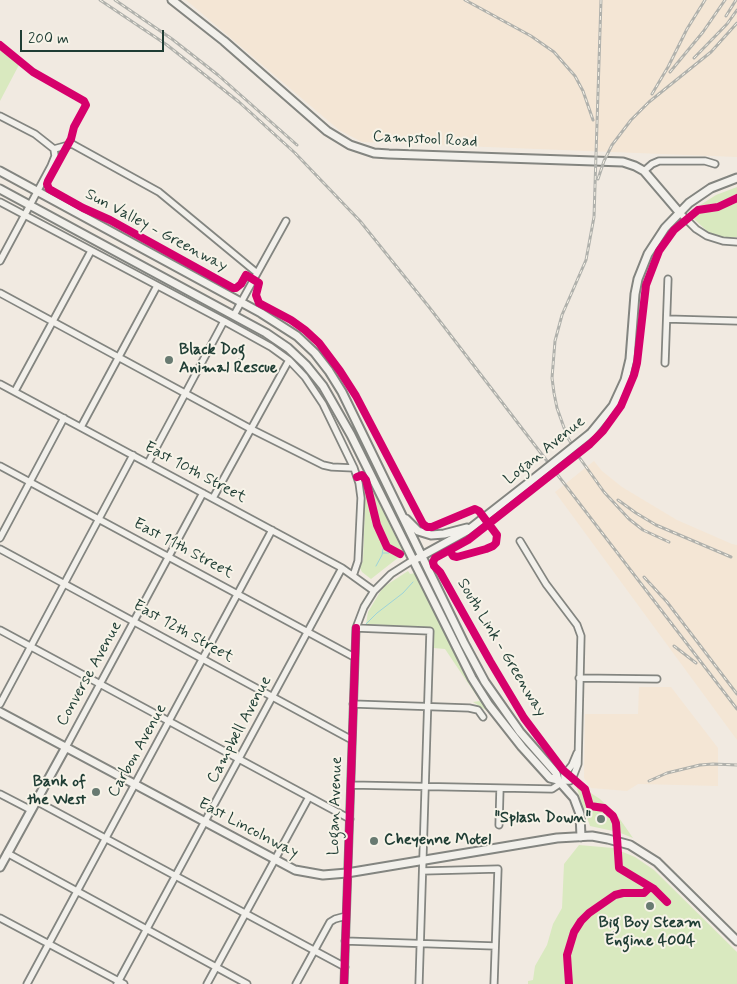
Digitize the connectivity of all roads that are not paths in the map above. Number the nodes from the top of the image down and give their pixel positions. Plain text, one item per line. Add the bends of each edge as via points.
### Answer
1 (172, 0) edge
2 (0, 116) edge
3 (54, 149) junction
4 (715, 164) dead end
5 (0, 171) edge
6 (644, 171) junction
7 (737, 178) edge
8 (0, 189) edge
9 (37, 191) junction
10 (0, 202) edge
11 (30, 206) junction
12 (679, 212) junction
13 (24, 215) junction
14 (286, 221) dead end
15 (737, 242) edge
16 (91, 251) junction
17 (0, 260) edge
18 (257, 273) junction
19 (668, 279) dead end
20 (157, 286) junction
21 (0, 293) edge
22 (241, 302) junction
23 (234, 316) junction
24 (667, 318) junction
25 (224, 321) junction
26 (737, 321) edge
27 (53, 322) junction
28 (119, 357) junction
29 (289, 360) junction
30 (665, 363) dead end
31 (0, 384) edge
32 (15, 392) junction
33 (185, 393) junction
34 (64, 418) junction
35 (81, 427) junction
36 (251, 429) junction
37 (133, 455) junction
38 (148, 463) junction
39 (0, 466) edge
40 (354, 468) junction
41 (30, 482) junction
42 (203, 493) junction
43 (213, 498) junction
44 (397, 505) junction
45 (99, 519) junction
46 (474, 525) junction
47 (272, 530) junction
48 (0, 538) edge
49 (520, 541) dead end
50 (0, 549) edge
51 (422, 556) junction
52 (169, 557) junction
53 (413, 560) junction
54 (342, 568) junction
55 (353, 576) junction
56 (64, 584) junction
57 (374, 591) junction
58 (238, 595) junction
59 (134, 622) junction
60 (356, 628) junction
61 (0, 630) edge
62 (308, 632) junction
63 (31, 646) junction
64 (354, 657) junction
65 (203, 659) junction
66 (579, 678) junction
67 (656, 679) dead end
68 (101, 684) junction
69 (273, 697) junction
70 (0, 704) edge
71 (354, 704) junction
72 (428, 706) junction
73 (0, 712) edge
74 (483, 717) dead end
75 (170, 722) junction
76 (352, 740) junction
77 (66, 746) junction
78 (240, 759) junction
79 (561, 781) junction
80 (136, 784) junction
81 (351, 785) junction
82 (426, 786) junction
83 (500, 788) junction
84 (0, 794) edge
85 (309, 797) junction
86 (36, 801) junction
87 (31, 810) junction
88 (350, 819) junction
89 (205, 823) junction
90 (499, 825) dead end
91 (582, 836) junction
92 (105, 838) junction
93 (7, 853) junction
94 (274, 860) junction
95 (423, 861) junction
96 (0, 867) edge
97 (423, 871) junction
98 (347, 873) junction
99 (176, 877) junction
100 (77, 892) junction
101 (245, 914) junction
102 (346, 916) junction
103 (0, 918) edge
104 (147, 930) junction
105 (345, 941) junction
106 (737, 941) edge
107 (48, 944) junction
108 (420, 944) junction
109 (495, 946) junction
110 (315, 951) junction
111 (216, 967) junction
112 (344, 968) junction
113 (120, 983) edge
114 (27, 984) edge
115 (208, 984) edge
116 (247, 984) edge
117 (296, 984) edge
118 (344, 984) edge
119 (420, 984) edge
120 (494, 984) edge

1 - 6 main road, Campstool Road via 327,131 363,150 389,154 619,161
2 - 3 street via 35,134
3 - 9 street via 51,166
3 - 18 street via 72,144 159,192
4 - 6 street via 705,161 659,162
5 - 9 main road
6 - 12 main road, Campstool Road
7 - 12 main road, Logan Avenue via 711,188
8 - 11 main road
9 - 11 street
9 - 22 main road
10 - 13 street
11 - 13 street
11 - 23 main road
12 - 15 street via 707,236
12 - 46 main road, Logan Avenue, bridge via 655,241 642,267 635,294 630,359 613,406 591,433
13 - 16 street
13 - 17 street
14 - 18 street
16 - 20 street
16 - 27 street
18 - 22 street
19 - 24 street
20 - 25 street
20 - 28 street
21 - 27 street
22 - 23 street
22 - 44 main road via 297,336 320,359 342,392
23 - 53 main road via 280,342 317,378 348,429
24 - 26 street
24 - 30 street
25 - 29 street
25 - 33 street
27 - 28 street
27 - 32 street
28 - 33 street
28 - 35 street
29 - 36 street
29 - 40 street via 323,404
31 - 32 street, East 10th Street
32 - 34 street, East 10th Street
33 - 36 street
33 - 38 street
34 - 35 street, East 10th Street
34 - 41 street
35 - 37 street, East 10th Street
36 - 40 street via 323,465
36 - 43 street
37 - 38 street, East 10th Street
37 - 45 street
38 - 42 street, East 10th Street
39 - 41 street, East 11th Street
40 - 55 street via 361,498 358,561
41 - 45 street, East 11th Street
41 - 48 street
42 - 43 street, East 10th Street
42 - 52 street, Converse Avenue
43 - 47 street, East 10th Street
44 - 46 main road via 411,525 428,534 444,534
44 - 51 main road
45 - 52 street, East 11th Street
45 - 56 street
46 - 51 main road, Logan Avenue
47 - 54 street, East 10th Street
47 - 58 street, Carbon Avenue
49 - 66 street via 546,584 577,625 581,639
50 - 56 street, East 12th Street
51 - 53 main road, Logan Avenue
51 - 79 main road via 488,687
52 - 58 street, East 11th Street
52 - 59 street, Converse Avenue
53 - 57 street, Logan Avenue via 391,574
53 - 79 main road via 484,698 550,778
54 - 55 street, East 10th Street
54 - 62 street, Campbell Avenue
55 - 57 street, East 10th Street
56 - 59 street, East 12th Street
56 - 63 street
57 - 60 street, Logan Avenue
58 - 62 street, East 11th Street
58 - 65 street, Carbon Avenue
59 - 65 street, East 12th Street
59 - 68 street, Converse Avenue
60 - 64 street, Logan Avenue
60 - 72 street via 430,631
61 - 63 street
62 - 64 street, East 11th Street
62 - 69 street, Campbell Avenue
63 - 68 street
63 - 70 street
64 - 71 street, Logan Avenue
65 - 69 street, East 12th Street
65 - 75 street, Carbon Avenue
66 - 67 street
66 - 79 street via 578,750
68 - 75 street
68 - 77 street, Converse Avenue
69 - 76 street, East 12th Street
69 - 78 street, Campbell Avenue
71 - 72 street
71 - 76 street, Logan Avenue
72 - 74 street via 475,709
72 - 82 street
73 - 77 main road, East Lincolnway
75 - 78 street
75 - 80 street, Carbon Avenue
76 - 81 street, Logan Avenue
77 - 80 main road, East Lincolnway
77 - 86 main road, Converse Avenue
78 - 85 street
78 - 89 street, Campbell Avenue
79 - 83 street via 549,789
79 - 91 main road via 578,805
80 - 89 main road, East Lincolnway
80 - 92 street, Carbon Avenue
81 - 82 street
81 - 88 street, Logan Avenue
82 - 83 street
82 - 95 street
83 - 90 street
84 - 87 street
85 - 88 street
85 - 94 street
86 - 87 main road, Converse Avenue
86 - 92 street
87 - 93 main road, Converse Avenue
88 - 98 street, Logan Avenue
89 - 94 main road, East Lincolnway
89 - 99 street, Campbell Avenue
91 - 95 main road, East Lincolnway
91 - 106 main road, East Lincolnway via 619,841 649,856
92 - 99 street
92 - 100 street, Carbon Avenue
93 - 96 main road, Converse Avenue
93 - 100 street
94 - 98 main road, East Lincolnway via 304,873
94 - 101 street
95 - 97 street
95 - 98 main road, East Lincolnway
97 - 108 street
97 - 109 street via 498,869
98 - 102 street, Logan Avenue
99 - 101 street
99 - 104 street, Campbell Avenue
100 - 104 street
100 - 107 street, Carbon Avenue
101 - 110 street
101 - 111 street
102 - 105 street, Logan Avenue
102 - 110 street via 330,922
103 - 107 street
104 - 111 street
104 - 113 street, Campbell Avenue
105 - 108 street
105 - 112 street, Logan Avenue
107 - 113 street
107 - 114 street, Carbon Avenue
108 - 109 street
108 - 119 street
109 - 120 street
110 - 112 street
110 - 117 street
111 - 115 street
111 - 116 street
112 - 118 street, Logan Avenue

